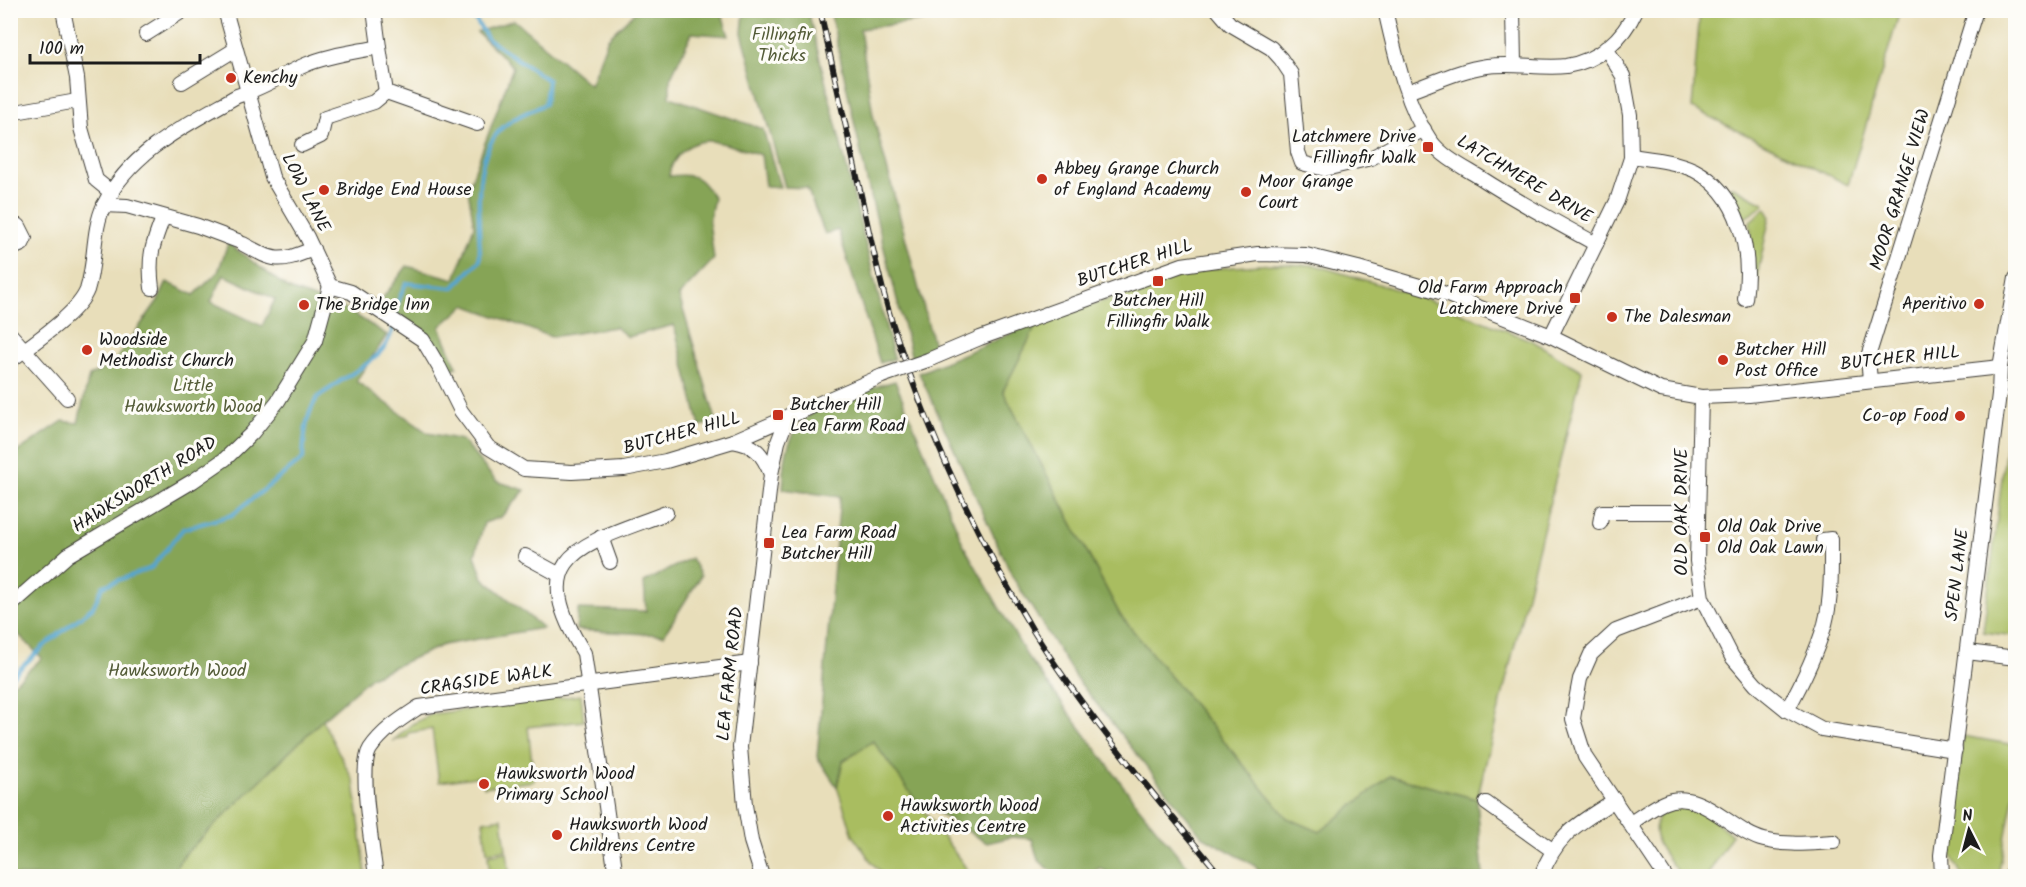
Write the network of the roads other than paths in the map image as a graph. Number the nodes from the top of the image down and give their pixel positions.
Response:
1 (63, 10) edge
2 (184, 10) edge
3 (225, 10) edge
4 (374, 10) edge
5 (1218, 10) edge
6 (1385, 10) edge
7 (1513, 10) edge
8 (1636, 10) edge
9 (1976, 10) edge
10 (146, 34) dead end
11 (379, 47) junction
12 (1606, 48) junction
13 (236, 49) junction
14 (1514, 64) junction
15 (182, 82) dead end
16 (386, 92) junction
17 (1407, 92) junction
18 (249, 93) junction
19 (77, 100) junction
20 (10, 113) edge
21 (477, 124) dead end
22 (1424, 129) junction
23 (302, 145) dead end
24 (1631, 156) junction
25 (112, 193) junction
26 (104, 205) junction
27 (163, 218) junction
28 (10, 224) edge
29 (1596, 244) junction
30 (10, 249) edge
31 (313, 249) junction
32 (2016, 278) edge
33 (330, 286) junction
34 (152, 288) dead end
35 (1745, 299) dead end
36 (10, 334) edge
37 (1551, 336) junction
38 (24, 350) junction
39 (10, 361) edge
40 (2000, 367) junction
41 (1870, 381) junction
42 (1701, 397) junction
43 (67, 398) dead end
44 (788, 416) junction
45 (733, 441) junction
46 (771, 474) junction
47 (1602, 512) dead end
48 (1698, 512) junction
49 (666, 513) dead end
50 (602, 537) junction
51 (1823, 540) dead end
52 (525, 556) dead end
53 (610, 562) dead end
54 (560, 575) junction
55 (1702, 598) junction
56 (10, 606) edge
57 (1967, 652) junction
58 (2016, 658) edge
59 (750, 663) junction
60 (590, 685) junction
61 (1787, 710) junction
62 (1954, 750) junction
63 (1615, 800) junction
64 (1486, 803) dead end
65 (1631, 823) junction
66 (1834, 842) dead end
67 (1552, 850) junction
68 (2016, 866) edge
69 (376, 876) edge
70 (616, 876) edge
71 (762, 876) edge
72 (1540, 876) edge
73 (1665, 876) edge
74 (1942, 876) edge
75 (2011, 876) edge

1 - 19 street
2 - 10 street
3 - 13 street, LOW LANE
4 - 11 street
5 - 22 street
6 - 17 street, LATCHMERE DRIVE
7 - 14 street
8 - 12 street
9 - 41 street, MOOR GRANGE VIEW
11 - 16 street
11 - 18 street
12 - 14 street
12 - 24 street
13 - 15 street
13 - 18 street, LOW LANE
14 - 17 street
16 - 21 street
16 - 23 street
17 - 22 street, LATCHMERE DRIVE
18 - 25 street
18 - 31 street, LOW LANE
19 - 20 street
19 - 25 street
22 - 29 street, LATCHMERE DRIVE
24 - 29 street
24 - 35 street
25 - 26 street
26 - 27 street
26 - 38 street
27 - 31 street
27 - 34 street
28 - 30 street
29 - 37 street
31 - 33 street, LOW LANE
32 - 40 street, SPEN LANE
33 - 45 street, BUTCHER HILL
33 - 56 street, HAWKSWORTH ROAD
36 - 38 street
37 - 42 street, BUTCHER HILL
37 - 44 street, BUTCHER HILL, bridge
38 - 39 street
38 - 43 street
40 - 41 street, BUTCHER HILL
40 - 57 street, SPEN LANE
41 - 42 street, BUTCHER HILL
42 - 48 street, OLD OAK DRIVE
44 - 45 street, BUTCHER HILL
44 - 46 street, LEA FARM ROAD
45 - 46 street
46 - 59 street, LEA FARM ROAD
47 - 48 street
48 - 55 street, OLD OAK DRIVE
49 - 50 street
50 - 53 street
50 - 54 street
51 - 61 street
52 - 54 street
54 - 60 street
55 - 61 street, OLD OAK DRIVE
55 - 63 street
57 - 58 street
57 - 62 street, SPEN LANE
59 - 60 street, CRAGSIDE WALK
59 - 71 street, LEA FARM ROAD
60 - 69 street, CRAGSIDE WALK
60 - 70 street
61 - 62 street, OLD OAK DRIVE
62 - 74 street, SPEN LANE
63 - 65 street
63 - 67 street
64 - 67 street
65 - 66 street
65 - 73 street
67 - 72 street
68 - 75 street

